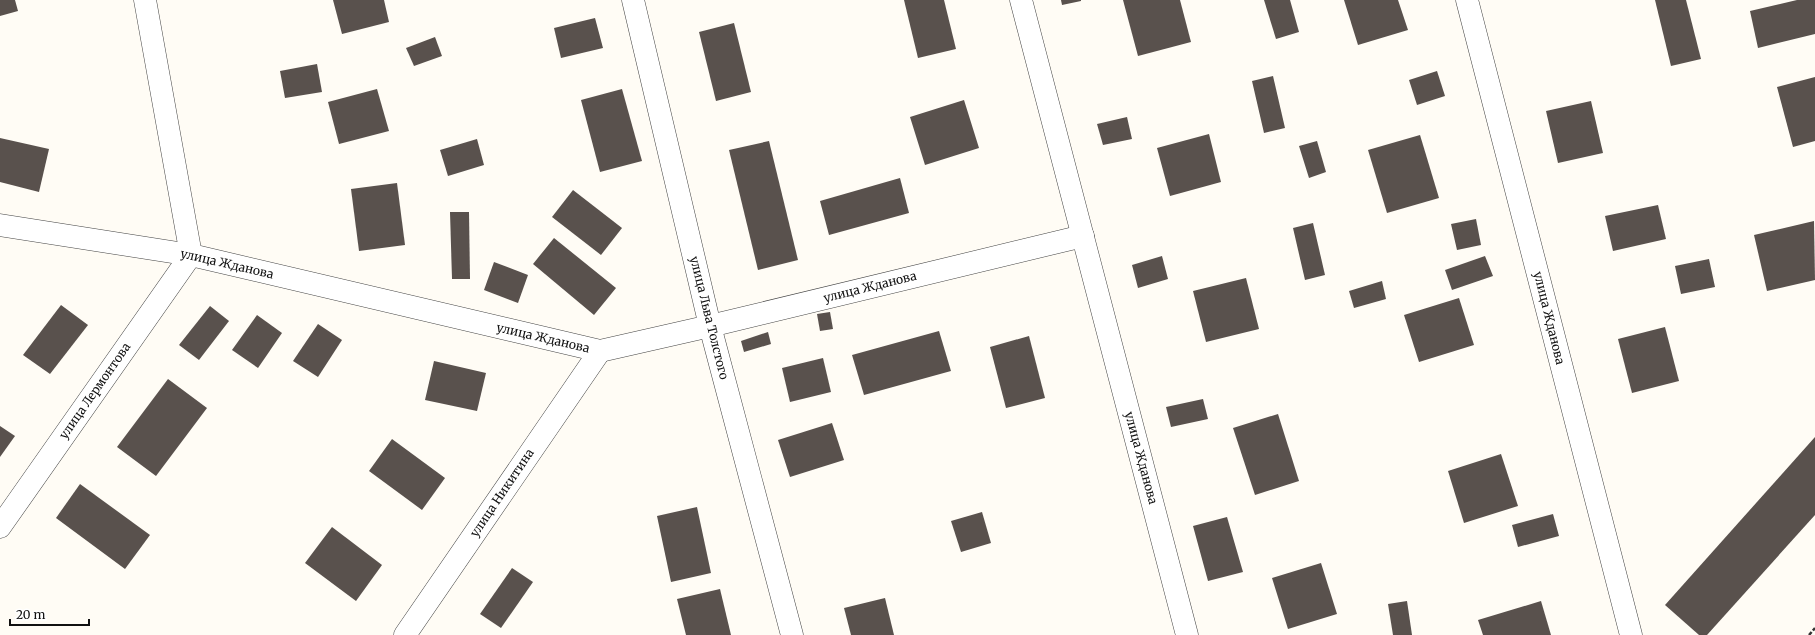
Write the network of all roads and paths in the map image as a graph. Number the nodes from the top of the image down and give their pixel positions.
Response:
1 (145, 0) edge
2 (633, 0) edge
3 (1021, 0) edge
4 (1467, 0) edge
5 (0, 225) edge
6 (1083, 236) junction
7 (191, 255) junction
8 (710, 326) junction
9 (600, 351) junction
10 (0, 527) edge
11 (1815, 628) edge
12 (405, 635) edge
13 (792, 635) edge
14 (1187, 635) edge
15 (1631, 635) edge
16 (1809, 635) edge

1 - 7 street
2 - 8 street, улица Льва Толстого
3 - 6 street, улица Жданова
4 - 15 street, улица Жданова
5 - 7 street, улица Жданова
6 - 8 street, улица Жданова
6 - 14 street, улица Жданова
7 - 9 street, улица Жданова
7 - 10 street, улица Лермонтова
8 - 9 street, улица Жданова
8 - 13 street, улица Льва Толстого
9 - 12 street, улица Никитина
11 - 16 path

